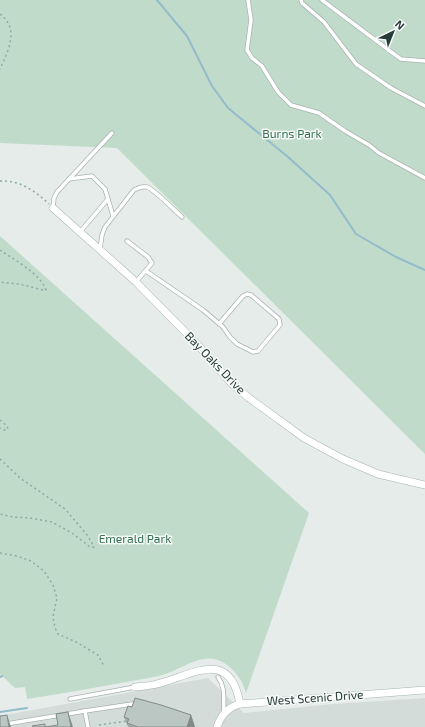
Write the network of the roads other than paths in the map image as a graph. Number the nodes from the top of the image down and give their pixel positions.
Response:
1 (248, 0) edge
2 (301, 0) edge
3 (322, 0) edge
4 (425, 61) edge
5 (425, 106) edge
6 (112, 132) dead end
7 (425, 178) edge
8 (69, 179) junction
9 (108, 199) junction
10 (53, 208) joint
11 (113, 216) junction
12 (182, 218) dead end
13 (80, 232) junction
14 (127, 241) dead end
15 (100, 250) junction
16 (146, 271) junction
17 (136, 282) junction
18 (219, 324) junction
19 (425, 485) edge
20 (218, 677) dead end
21 (136, 687) joint
22 (425, 690) edge
23 (70, 699) dead end
24 (240, 704) junction
25 (142, 706) edge
26 (85, 711) junction
27 (225, 713) junction
28 (0, 725) edge
29 (88, 727) edge
30 (217, 727) edge

1 - 7 lane
2 - 5 lane
3 - 4 lane
6 - 8 lane
8 - 9 lane
8 - 10 lane
9 - 11 lane
9 - 13 lane
10 - 13 street, Bay Oaks Drive
11 - 12 lane
11 - 15 lane
13 - 15 street, Bay Oaks Drive
14 - 16 lane
15 - 17 street, Bay Oaks Drive
16 - 17 lane
16 - 18 lane
17 - 19 street, Bay Oaks Drive
18 - 18 lane
20 - 27 lane
21 - 23 lane
21 - 24 street
22 - 24 street, West Scenic Drive
24 - 27 street, West Scenic Drive
25 - 26 lane
26 - 28 lane
26 - 29 lane
27 - 30 street, West Scenic Drive

